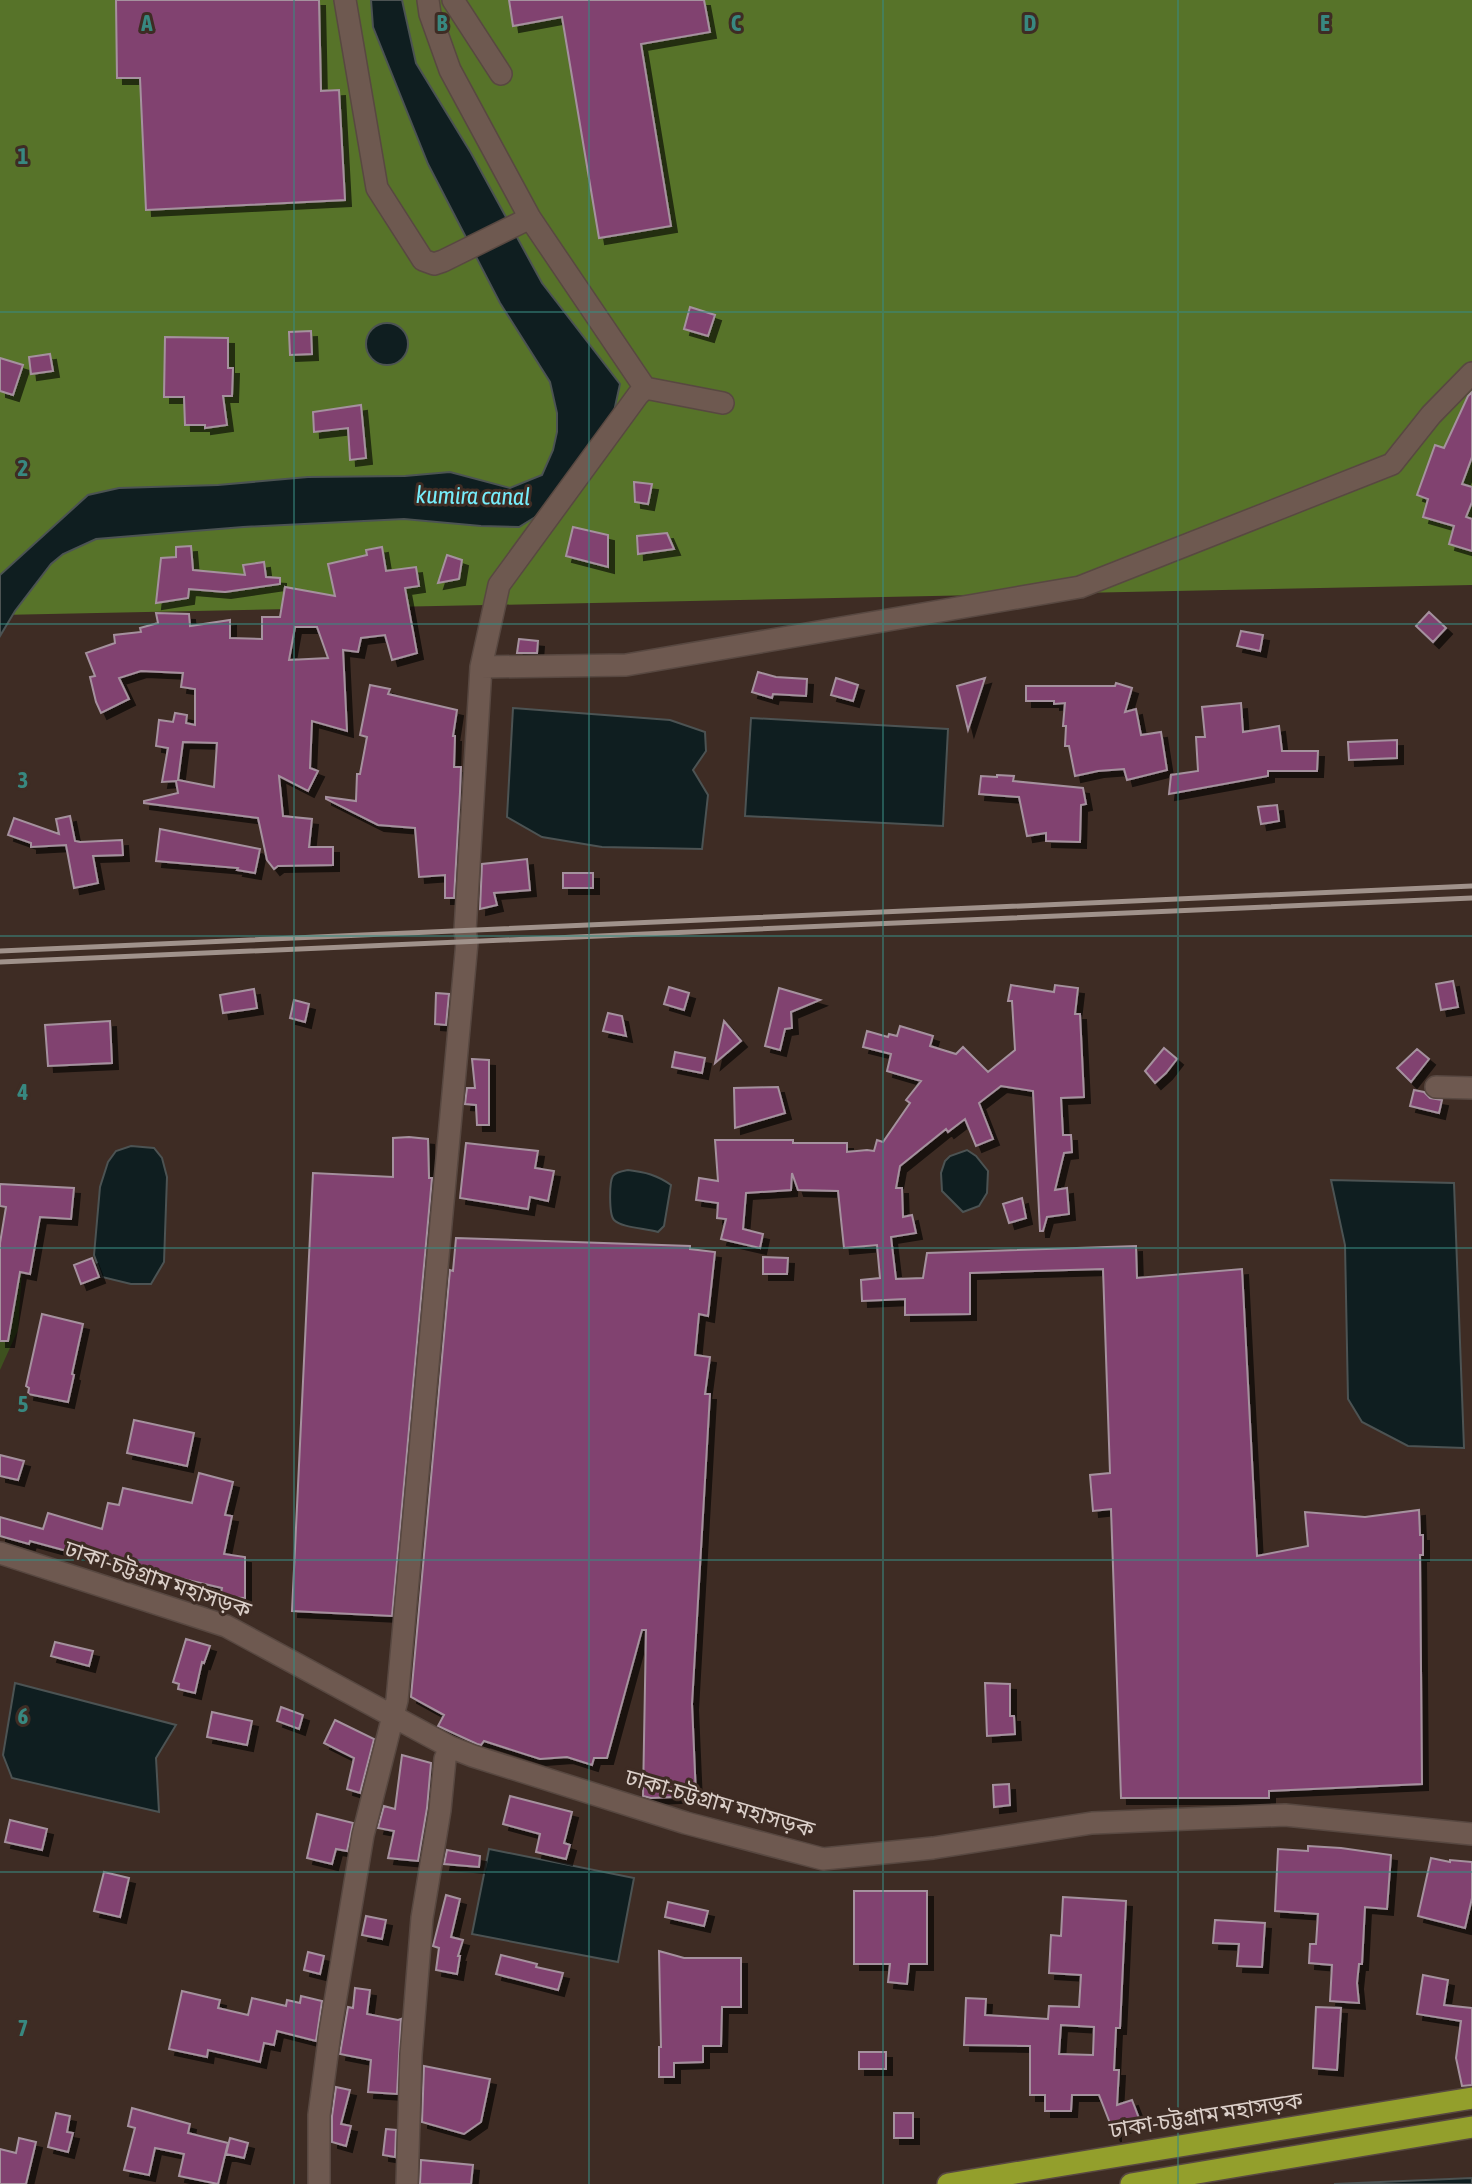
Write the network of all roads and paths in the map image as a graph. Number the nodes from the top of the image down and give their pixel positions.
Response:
1 (345, 0) edge
2 (428, 0) edge
3 (453, 0) edge
4 (501, 74) dead end
5 (523, 221) junction
6 (1472, 373) edge
7 (645, 388) junction
8 (723, 403) dead end
9 (481, 667) junction
10 (1436, 1087) dead end
11 (1472, 1088) edge
12 (0, 1553) edge
13 (394, 1716) junction
14 (450, 1747) junction
15 (1472, 1834) edge
16 (1472, 2098) edge
17 (1472, 2127) edge
18 (319, 2184) edge
19 (407, 2184) edge
20 (948, 2184) edge
21 (1131, 2184) edge

1 - 5 street
2 - 5 street
3 - 4 street
5 - 7 street
6 - 9 street
7 - 8 street
7 - 9 street
9 - 13 street
10 - 11 street
12 - 13 street, ঢাকা-চট্টগ্রাম মহাসড়ক
13 - 14 street, ঢাকা-চট্টগ্রাম মহাসড়ক
13 - 18 street
14 - 15 street, ঢাকা-চট্টগ্রাম মহাসড়ক
14 - 19 street
16 - 20 highway, ঢাকা-চট্টগ্রাম মহাসড়ক
17 - 21 highway

